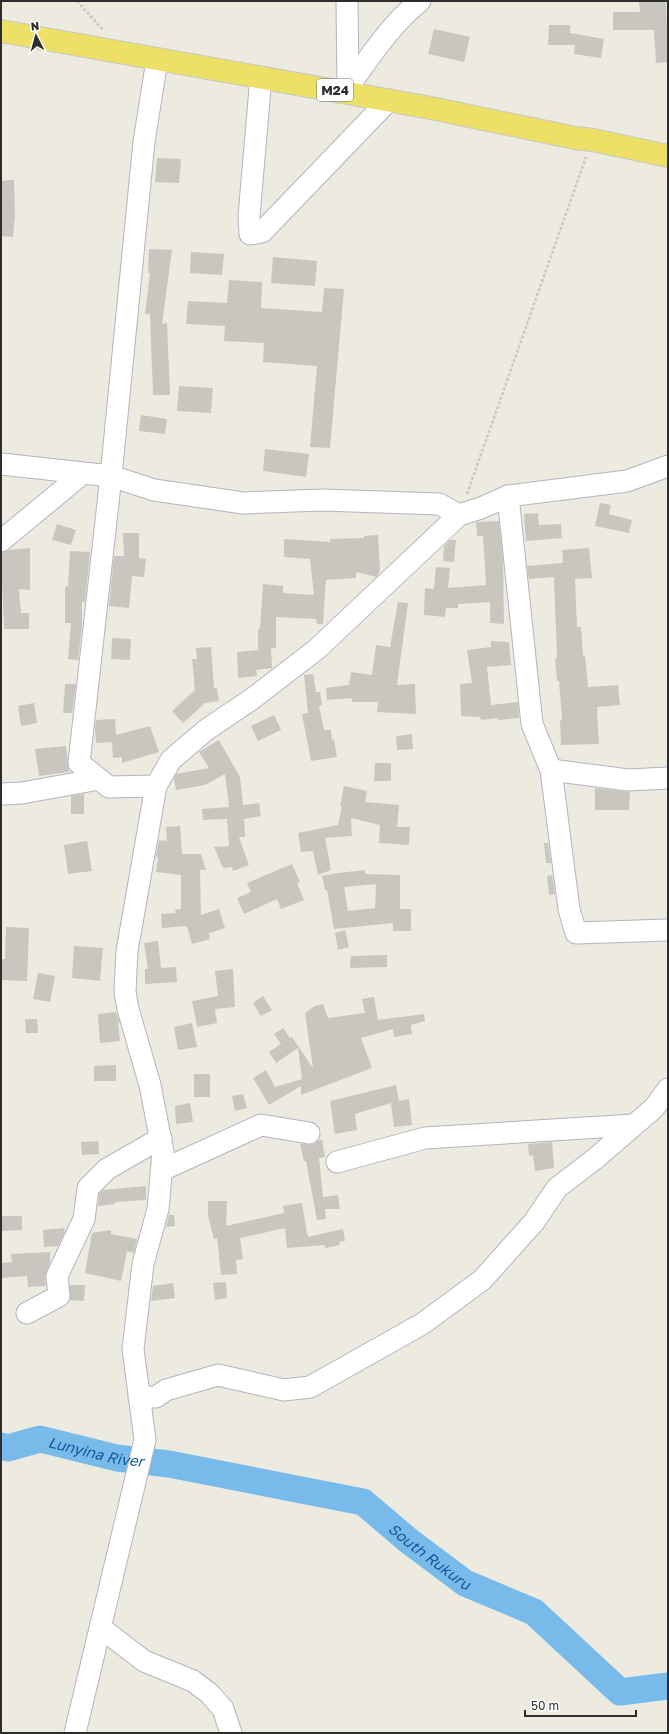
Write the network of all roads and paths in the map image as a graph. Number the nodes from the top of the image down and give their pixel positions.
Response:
1 (77, 1) edge
2 (348, 1) edge
3 (420, 1) edge
4 (1, 31) edge
5 (121, 52) junction
6 (157, 60) junction
7 (261, 78) junction
8 (347, 89) junction
9 (389, 100) junction
10 (593, 140) junction
11 (668, 156) edge
12 (1, 464) edge
13 (668, 466) edge
14 (82, 474) junction
15 (111, 476) junction
16 (508, 496) junction
17 (459, 515) junction
18 (1, 541) edge
19 (551, 770) junction
20 (668, 778) edge
21 (99, 779) junction
22 (156, 786) junction
23 (1, 794) edge
24 (668, 930) edge
25 (668, 1089) edge
26 (633, 1125) junction
27 (309, 1133) dead end
28 (161, 1138) junction
29 (337, 1162) dead end
30 (162, 1170) junction
31 (27, 1313) dead end
32 (139, 1397) junction
33 (101, 1628) junction
34 (75, 1733) edge
35 (231, 1733) edge

1 - 5 path
2 - 8 street
3 - 8 street
4 - 5 main road, M24
5 - 6 main road, M24
6 - 7 main road, M24
6 - 15 street
7 - 8 main road, M24
7 - 9 street
8 - 9 main road, M24
9 - 10 main road, M24
10 - 11 main road, M24
10 - 17 path
12 - 14 street
13 - 16 street
14 - 15 street
14 - 18 street
15 - 17 street
15 - 21 street
16 - 17 street
16 - 19 street
17 - 22 street
19 - 20 street
19 - 24 street
21 - 22 street
21 - 23 street
22 - 28 street
25 - 26 street
26 - 29 street
26 - 32 street
27 - 30 street
28 - 30 street
28 - 31 street
30 - 32 street
32 - 33 street
33 - 34 street
33 - 35 street

